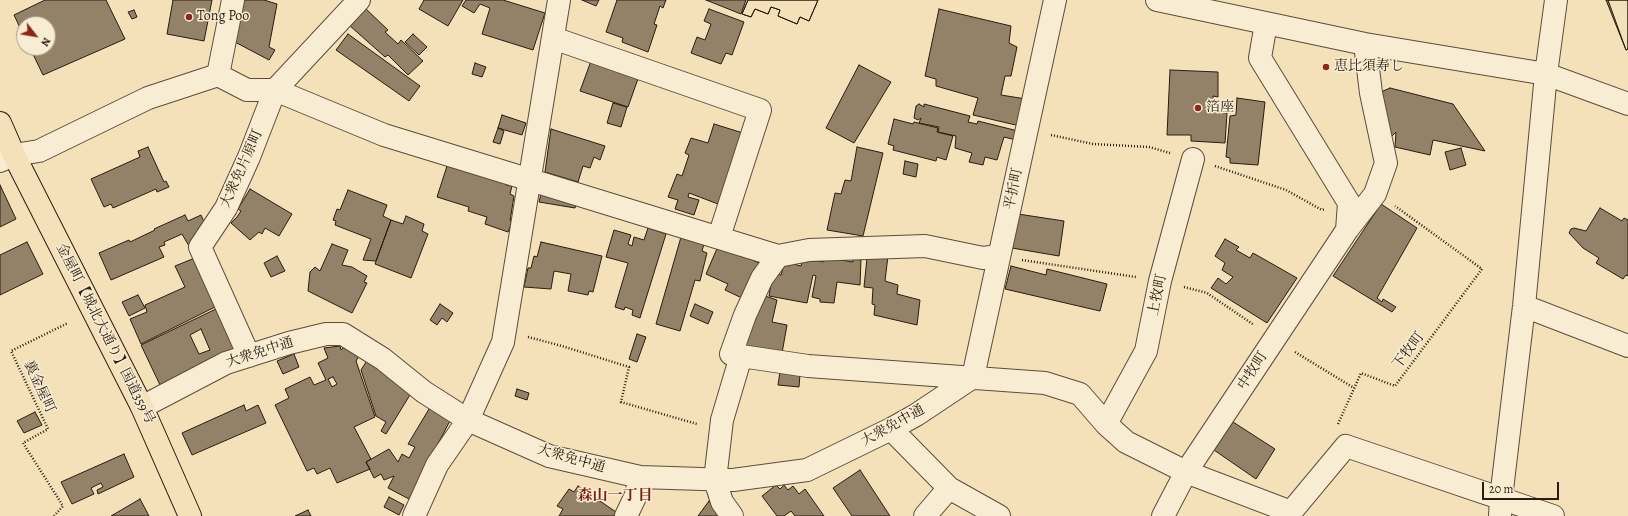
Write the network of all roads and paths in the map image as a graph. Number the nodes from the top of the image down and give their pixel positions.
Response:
1 (233, 0) edge
2 (359, 0) edge
3 (559, 0) edge
4 (1055, 0) edge
5 (1157, 0) edge
6 (1556, 0) edge
7 (1189, 3) edge
8 (1266, 22) junction
9 (553, 38) junction
10 (1365, 44) junction
11 (1546, 74) junction
12 (218, 75) junction
13 (275, 90) junction
14 (1628, 104) edge
15 (0, 123) edge
16 (7, 158) edge
17 (1193, 159) dead end
18 (530, 179) junction
19 (1374, 194) junction
20 (1347, 230) junction
21 (719, 237) junction
22 (778, 256) junction
23 (999, 256) junction
24 (1160, 281) junction
25 (1524, 306) junction
26 (68, 323) dead end
27 (505, 330) junction
28 (1274, 339) junction
29 (1628, 346) edge
30 (249, 356) junction
31 (741, 356) junction
32 (973, 377) junction
33 (1354, 388) junction
34 (142, 407) junction
35 (468, 420) junction
36 (1106, 424) junction
37 (891, 428) junction
38 (720, 431) junction
39 (1346, 446) junction
40 (1186, 472) junction
41 (640, 477) junction
42 (715, 480) junction
43 (948, 488) junction
44 (1501, 507) edge
45 (54, 516) edge
46 (190, 516) edge
47 (414, 516) edge
48 (626, 516) edge
49 (732, 516) edge
50 (925, 516) edge
51 (998, 516) edge
52 (1163, 516) edge
53 (1553, 516) edge

1 - 12 street
2 - 13 street, 大衆免片原町
3 - 9 street
4 - 23 street, 平折町
5 - 7 street
6 - 11 street
7 - 8 street
8 - 10 street
8 - 20 street
9 - 18 street
9 - 21 street
10 - 11 street
10 - 19 street, 中牧町
11 - 14 street
11 - 25 street
12 - 13 street
12 - 16 street
13 - 18 street
13 - 30 street, 大衆免片原町
15 - 16 highway, 金屋町【城北大通り】国道359号
16 - 34 highway, 金屋町【城北大通り】国道359号
17 - 24 street, 上牧町
18 - 21 street
18 - 27 street
19 - 20 street, 中牧町
19 - 33 path, 下牧町
20 - 28 street, 中牧町
21 - 22 street
22 - 23 street
22 - 31 street
23 - 24 path
23 - 32 street, 平折町
24 - 28 path
24 - 36 street, 上牧町
25 - 29 street
25 - 44 street
26 - 45 path, 裏金屋町
27 - 35 street
27 - 38 path
28 - 33 path
28 - 40 street, 中牧町
30 - 34 street, 大衆免中通
30 - 35 street, 大衆免中通
31 - 32 street
31 - 38 street
32 - 36 street
32 - 37 street, 大衆免中通
33 - 39 path, 下牧町
34 - 46 highway, 金屋町【城北大通り】国道359号
35 - 41 street, 大衆免中通
35 - 47 street
36 - 40 street
37 - 42 street, 大衆免中通
37 - 43 street
38 - 42 street
39 - 40 street
39 - 44 street
40 - 52 street, 中牧町
41 - 42 street, 大衆免中通
41 - 48 street
42 - 49 street
43 - 50 street
43 - 51 street
44 - 53 street

